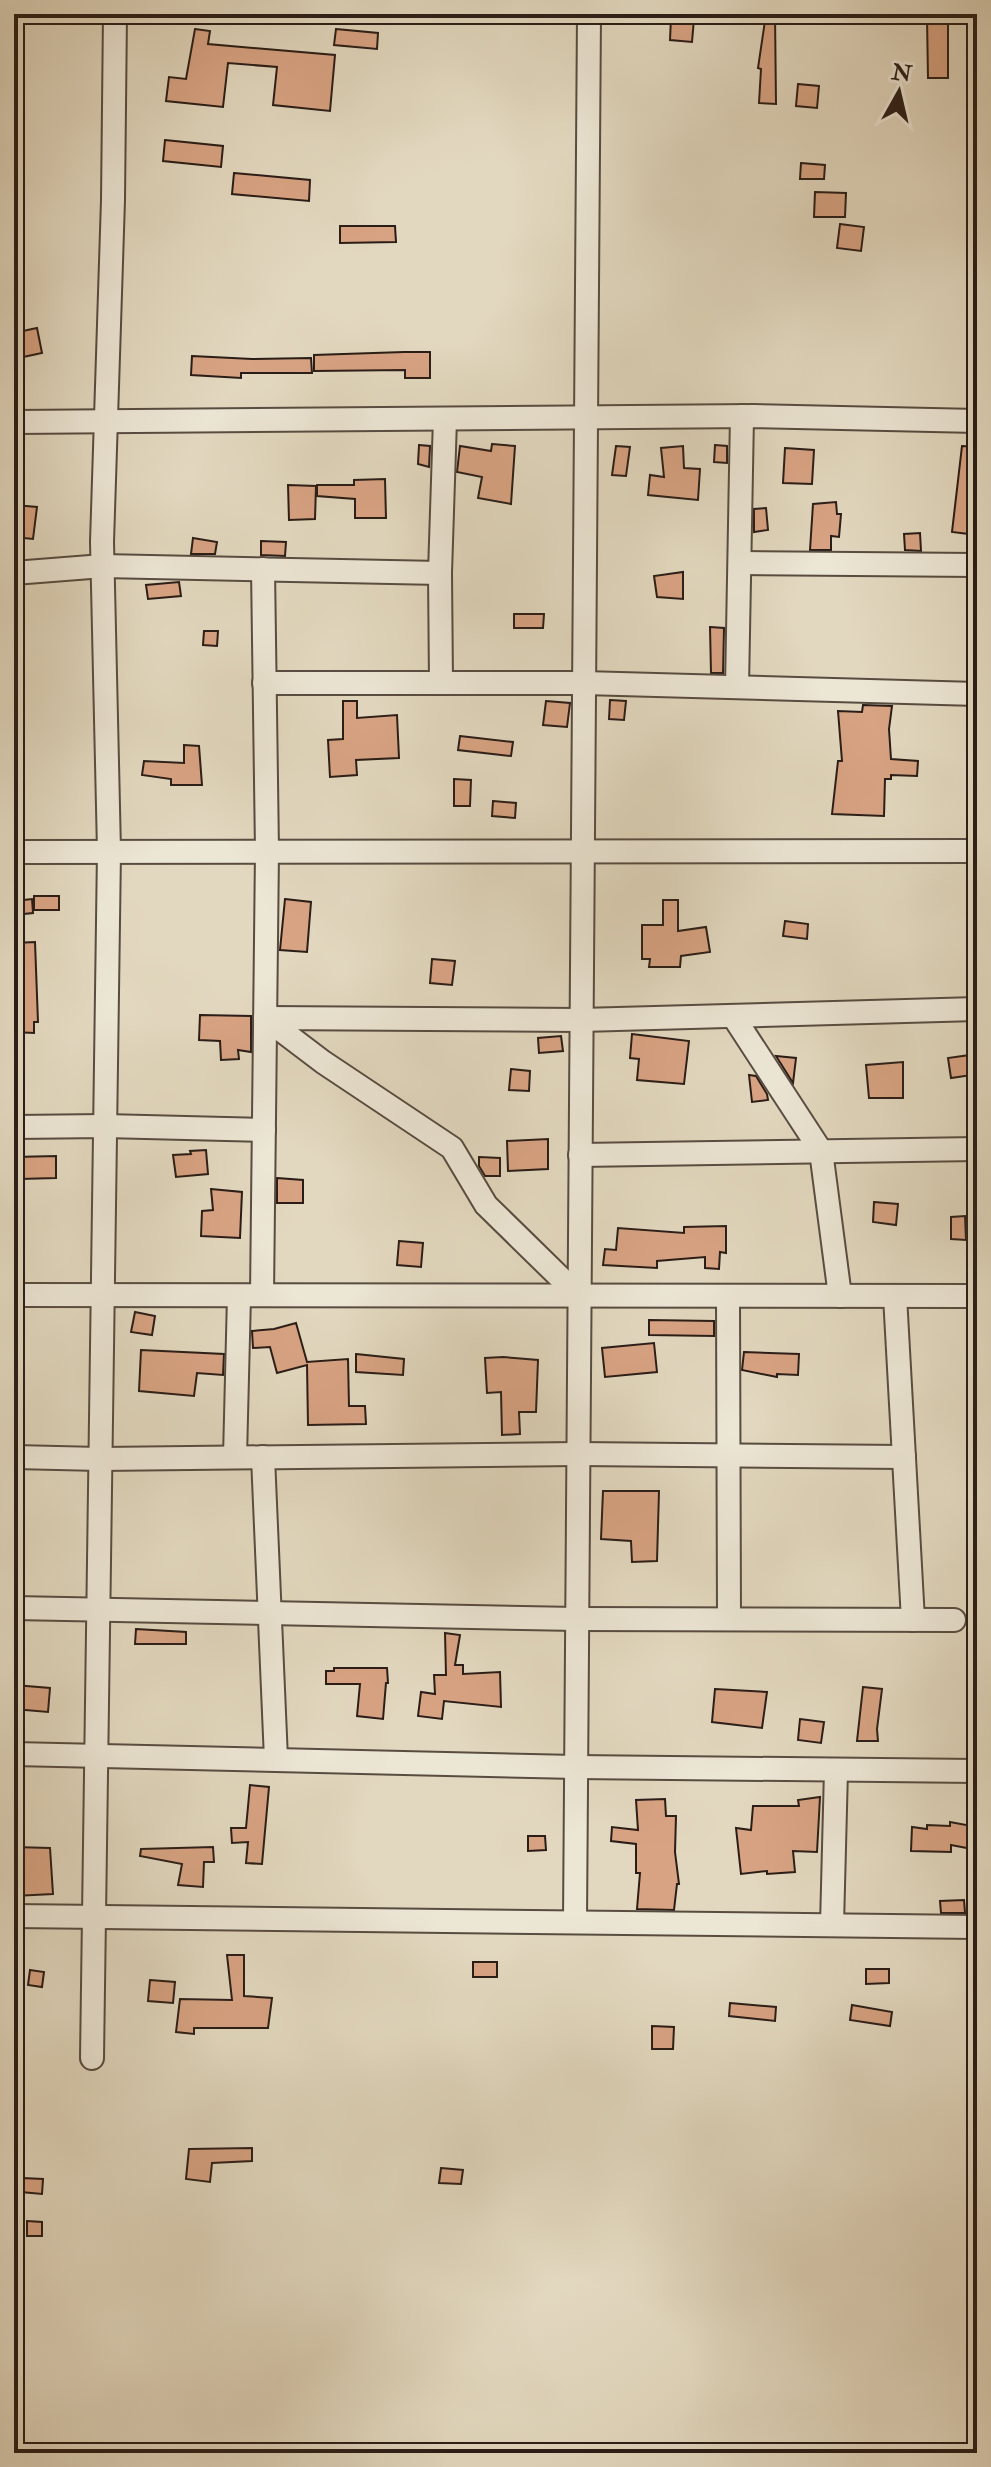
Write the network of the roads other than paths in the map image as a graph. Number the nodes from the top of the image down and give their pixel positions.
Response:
1 (115, 14) edge
2 (589, 14) edge
3 (742, 416) junction
4 (586, 418) junction
5 (445, 419) junction
6 (977, 421) edge
7 (14, 422) edge
8 (106, 422) junction
9 (740, 563) junction
10 (977, 565) edge
11 (103, 566) junction
12 (263, 569) junction
13 (14, 573) edge
14 (440, 573) junction
15 (264, 683) junction
16 (441, 683) junction
17 (584, 683) junction
18 (737, 687) junction
19 (977, 694) edge
20 (109, 851) junction
21 (267, 851) junction
22 (582, 851) junction
23 (977, 851) edge
24 (14, 852) edge
25 (977, 1009) edge
26 (733, 1016) junction
27 (265, 1018) junction
28 (581, 1020) junction
29 (105, 1126) junction
30 (14, 1127) edge
31 (264, 1130) junction
32 (977, 1149) edge
33 (821, 1151) junction
34 (580, 1155) junction
35 (14, 1295) edge
36 (262, 1295) junction
37 (103, 1296) junction
38 (239, 1296) junction
39 (579, 1296) junction
40 (728, 1296) junction
41 (840, 1296) junction
42 (895, 1296) junction
43 (977, 1296) edge
44 (578, 1454) junction
45 (729, 1455) junction
46 (14, 1457) edge
47 (235, 1457) junction
48 (263, 1457) junction
49 (904, 1457) junction
50 (100, 1459) junction
51 (14, 1608) edge
52 (99, 1609) junction
53 (270, 1612) junction
54 (577, 1619) junction
55 (729, 1619) junction
56 (913, 1620) junction
57 (954, 1620) dead end
58 (14, 1754) edge
59 (96, 1754) junction
60 (276, 1759) junction
61 (576, 1767) junction
62 (836, 1770) junction
63 (977, 1771) edge
64 (14, 1916) edge
65 (94, 1917) junction
66 (575, 1922) junction
67 (832, 1925) junction
68 (977, 1927) edge
69 (92, 2058) dead end

1 - 8 street
2 - 4 street
3 - 4 street
3 - 6 street
3 - 9 street
4 - 5 street
4 - 17 street
5 - 8 street
5 - 14 street
7 - 8 street
8 - 11 street
9 - 10 street
9 - 18 street
11 - 12 street
11 - 13 street
11 - 20 street
12 - 14 street
12 - 15 street
14 - 16 street
15 - 16 street
15 - 21 street
16 - 17 street
17 - 18 street
17 - 22 street
18 - 19 street
20 - 21 street
20 - 24 street
20 - 29 street
21 - 22 street
21 - 27 street
22 - 23 street
22 - 28 street
25 - 26 street
26 - 28 street
26 - 33 street
27 - 28 street
27 - 31 street
27 - 39 street
28 - 34 street
29 - 30 street
29 - 31 street
29 - 37 street
31 - 36 street
32 - 33 street
33 - 34 street
33 - 41 street
34 - 39 street
35 - 37 street
36 - 38 street
36 - 39 street
37 - 38 street
37 - 50 street
38 - 47 street
39 - 40 street
39 - 44 street
40 - 41 street
40 - 45 street
41 - 42 street
42 - 43 street
42 - 49 street
44 - 45 street
44 - 48 street
44 - 54 street
45 - 49 street
45 - 55 street
46 - 50 street
47 - 48 street
47 - 50 street
48 - 53 street
49 - 56 street
50 - 52 street
51 - 52 street
52 - 53 street
52 - 59 street
53 - 54 street
53 - 60 street
54 - 55 street
54 - 61 street
55 - 56 street
56 - 57 street
58 - 59 street
59 - 60 street
59 - 65 street
60 - 61 street
61 - 62 street
61 - 66 street
62 - 63 street
62 - 67 street
64 - 65 street
65 - 66 street
65 - 69 street
66 - 67 street
67 - 68 street

